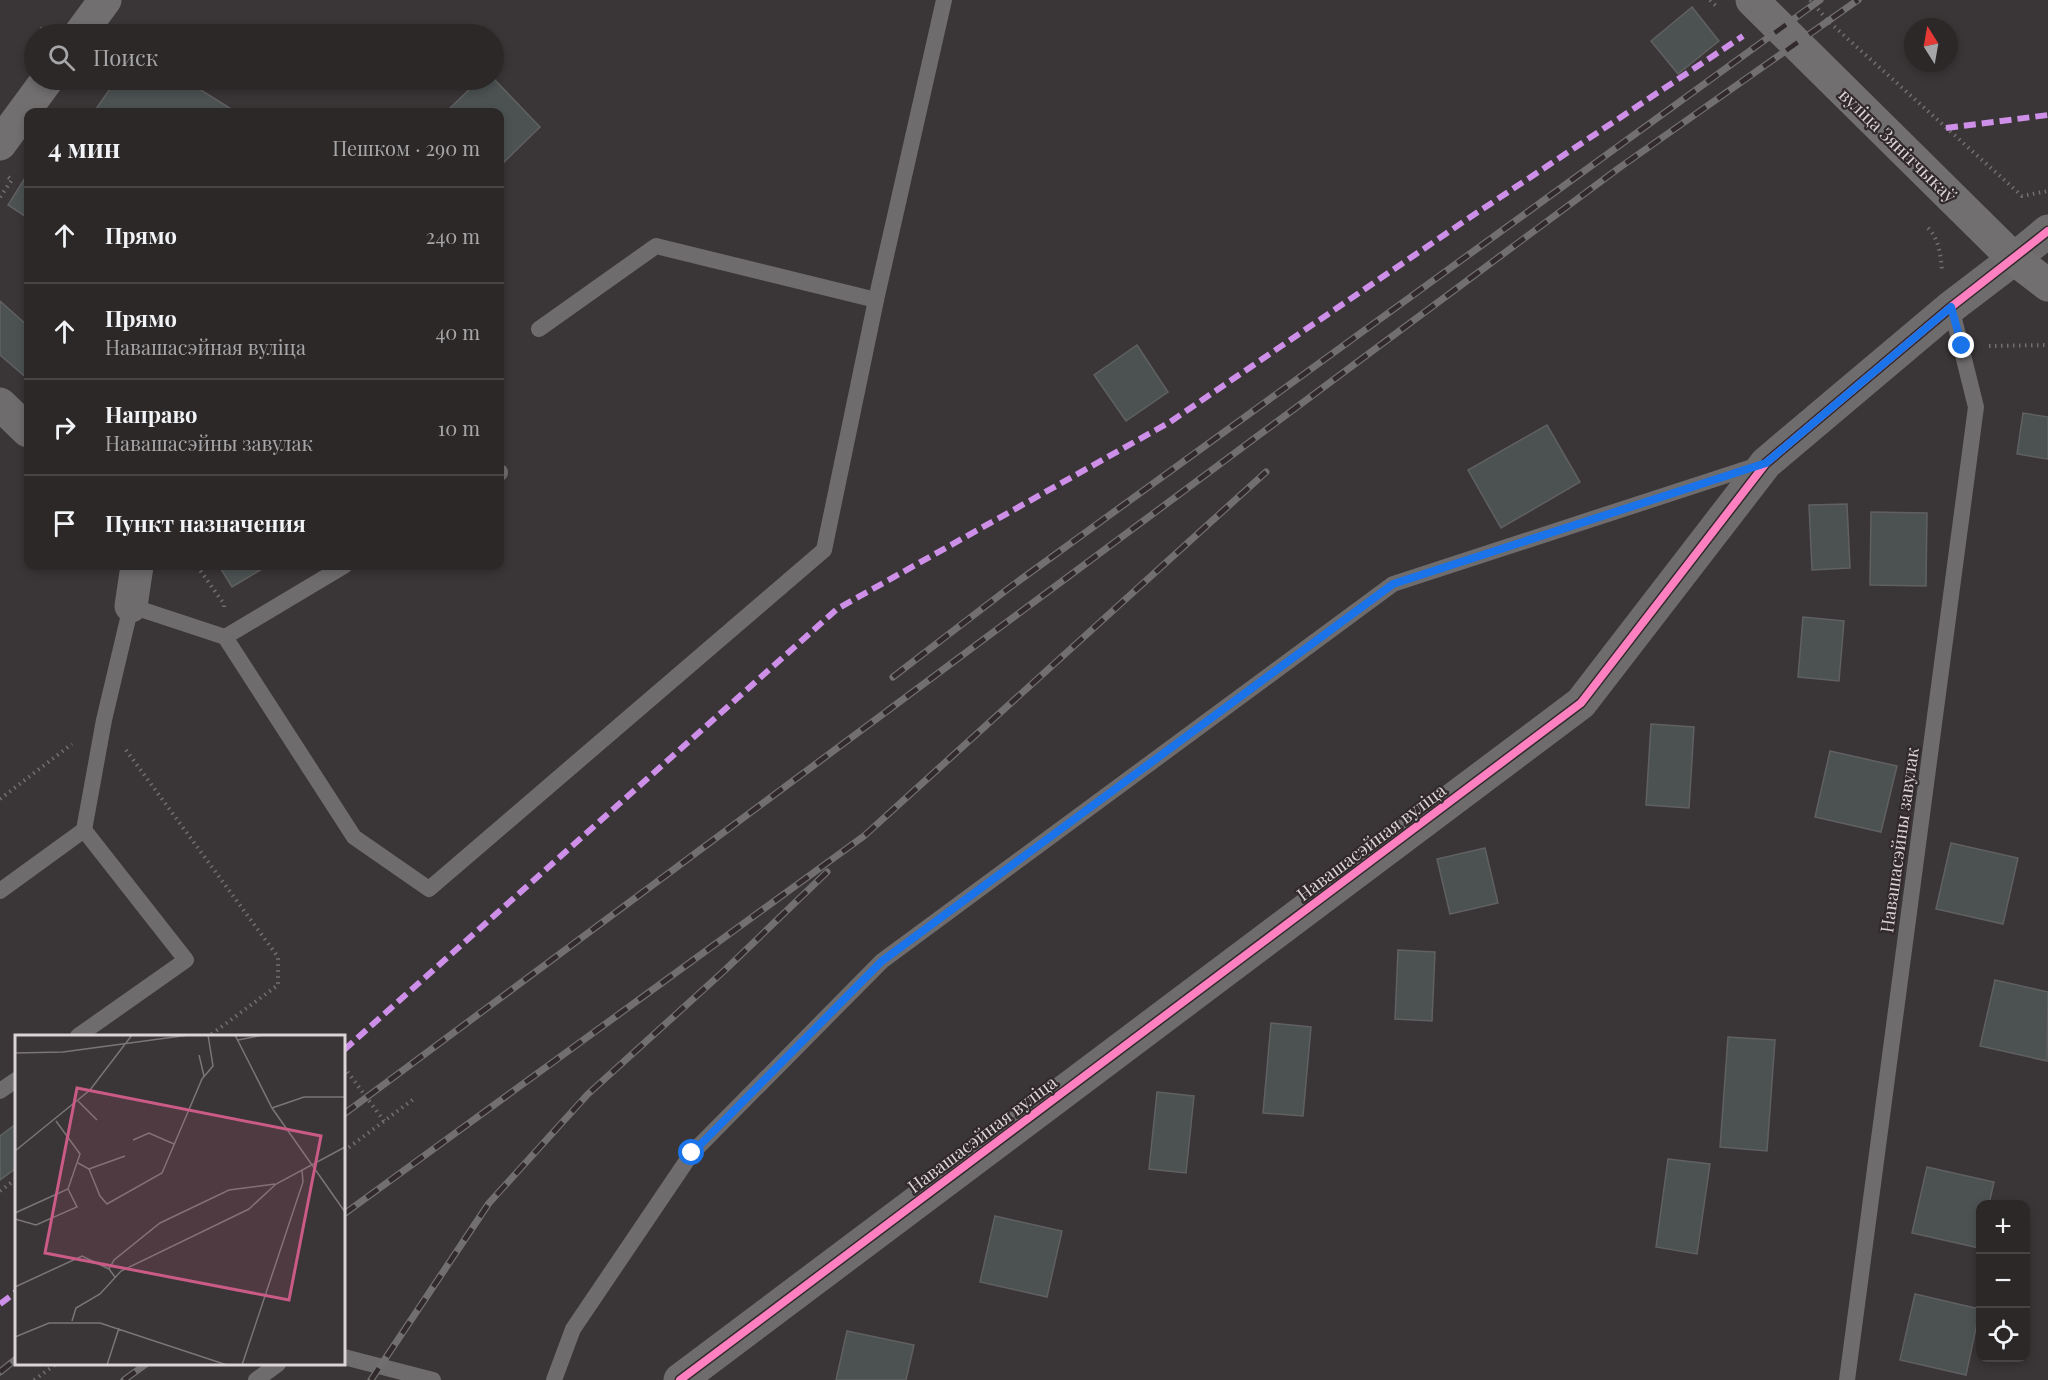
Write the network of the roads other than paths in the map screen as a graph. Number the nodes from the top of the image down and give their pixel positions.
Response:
1 (105, 0) edge
2 (944, 0) edge
3 (1752, 0) edge
4 (87, 24) edge
5 (42, 90) edge
6 (33, 108) edge
7 (24, 119) edge
8 (0, 144) edge
9 (2048, 231) edge
10 (2014, 259) junction
11 (2048, 285) edge
12 (876, 300) junction
13 (1951, 307) junction
14 (539, 329) dead end
15 (0, 404) edge
16 (24, 427) edge
17 (1766, 463) junction
18 (136, 570) edge
19 (337, 570) edge
20 (131, 606) junction
21 (225, 637) junction
22 (84, 830) junction
23 (0, 891) edge
24 (79, 1035) edge
25 (15, 1081) edge
26 (0, 1091) edge
27 (345, 1357) edge
28 (277, 1365) edge
29 (256, 1380) edge
30 (433, 1380) edge
31 (554, 1380) edge
32 (680, 1380) edge
33 (1847, 1380) edge

1 - 4 main road
2 - 12 lane
3 - 10 main road, вуліца Зянітчыкаў
5 - 6 main road
7 - 8 main road
9 - 10 street, Навашасэйная вуліца
10 - 11 main road, вуліца Зянітчыкаў
10 - 13 street, Навашасэйная вуліца
12 - 14 lane
12 - 21 lane
13 - 17 street, Навашасэйная вуліца
13 - 33 lane, Навашасэйны завулак
15 - 16 street
17 - 31 lane
17 - 32 street, Навашасэйная вуліца
18 - 20 street
19 - 21 lane
20 - 21 lane
20 - 22 lane
22 - 23 lane
22 - 24 lane
25 - 26 lane
27 - 30 lane
28 - 29 lane

